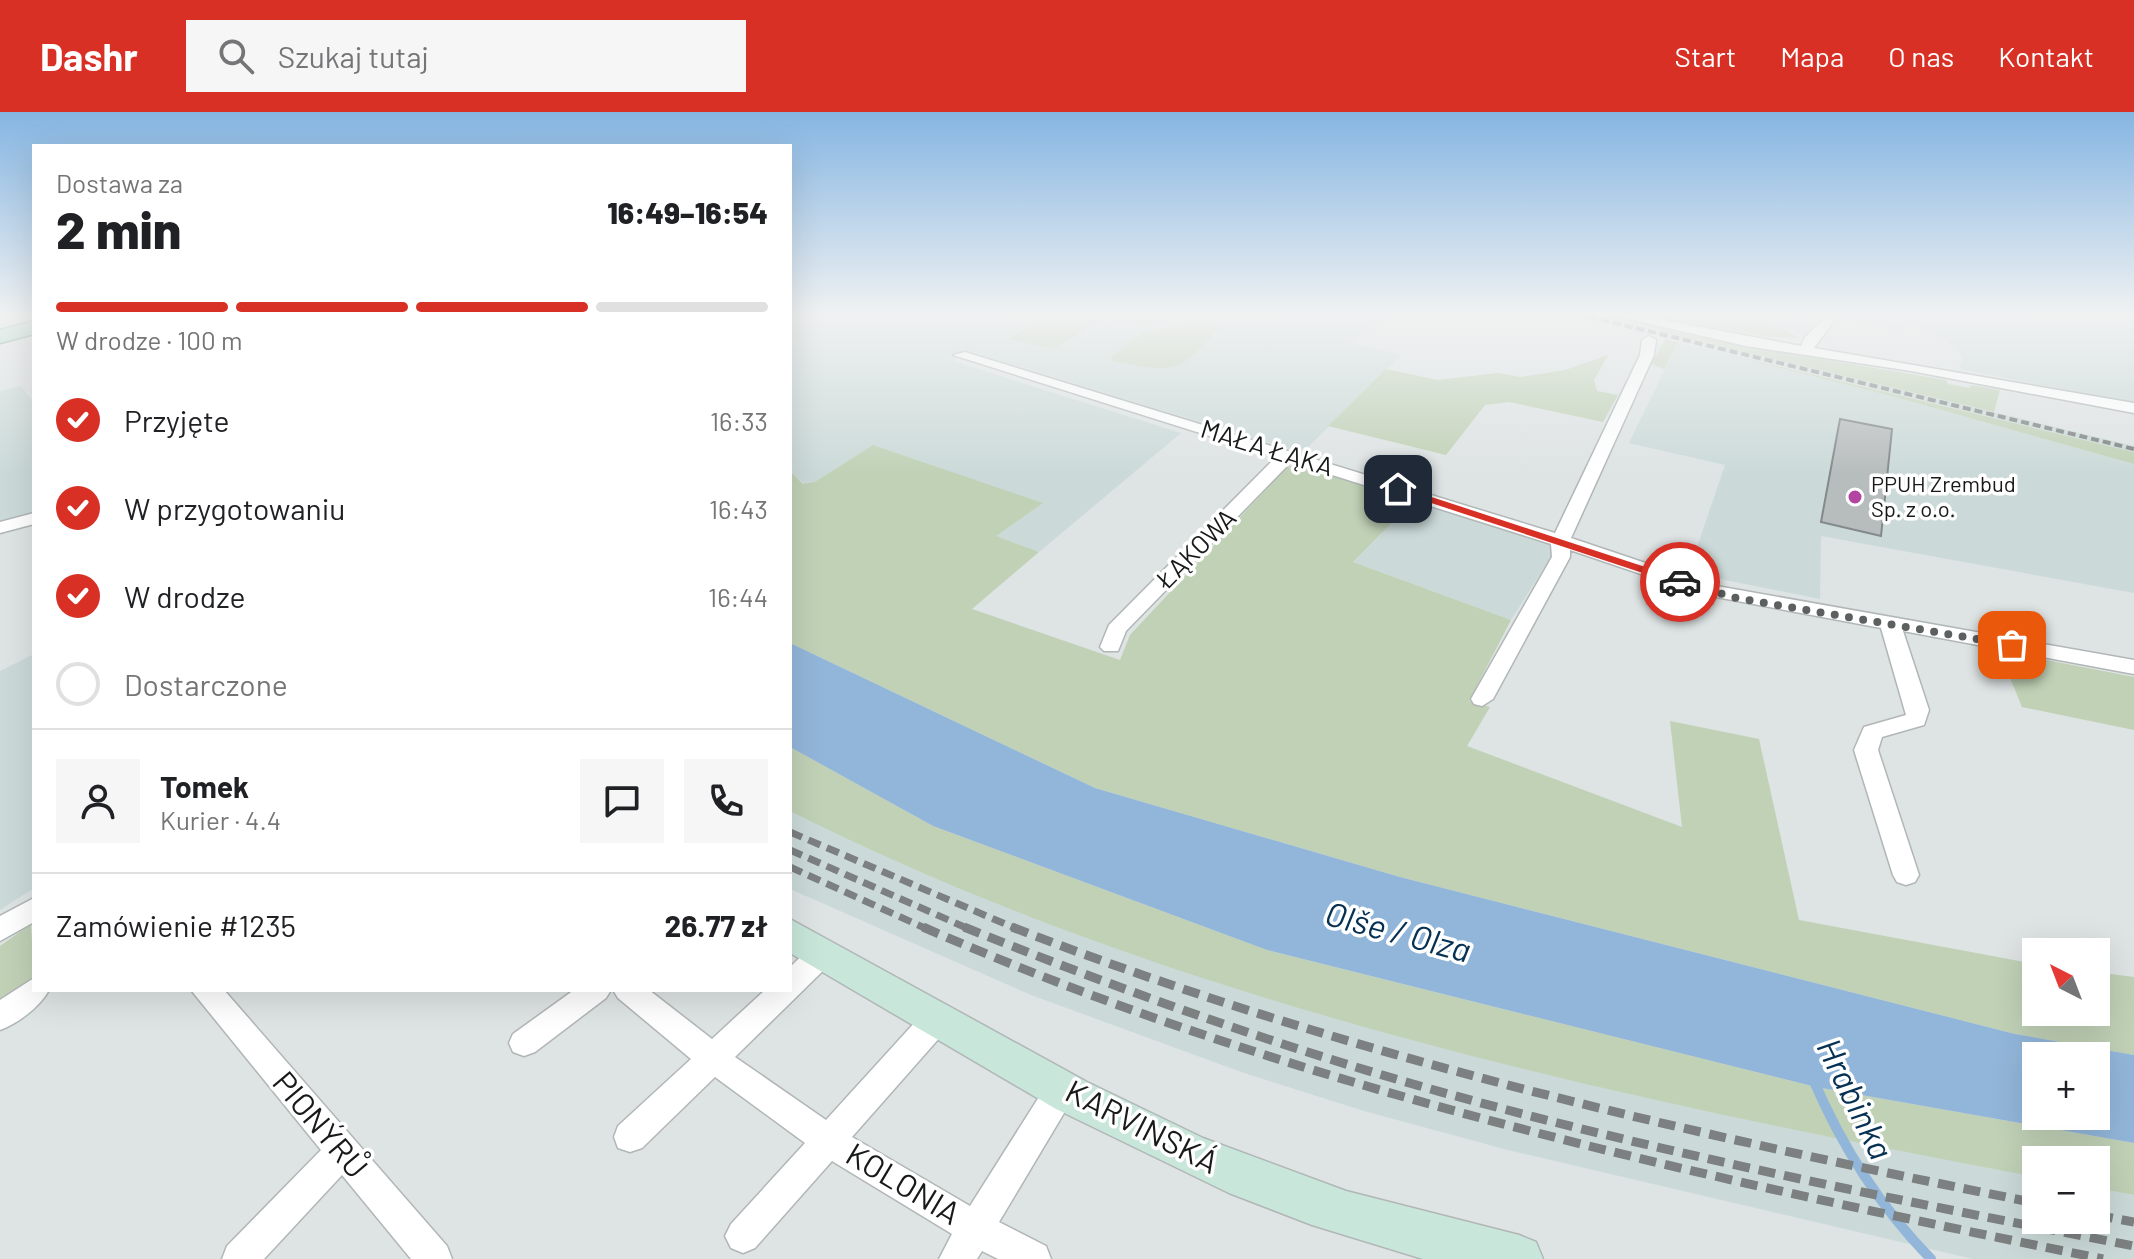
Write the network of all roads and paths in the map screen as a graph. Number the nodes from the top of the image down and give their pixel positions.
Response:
1 (1001, 368) edge
2 (1641, 368) edge
3 (1891, 368) edge
4 (2133, 412) edge
5 (1288, 455) junction
6 (32, 519) edge
7 (0, 528) edge
8 (1560, 541) junction
9 (1890, 624) junction
10 (1111, 647) dead end
11 (2134, 667) edge
12 (1482, 699) dead end
13 (1906, 875) dead end
14 (32, 909) edge
15 (0, 930) edge
16 (806, 944) edge
17 (792, 980) edge
18 (32, 992) edge
19 (208, 992) edge
20 (593, 992) edge
21 (630, 992) edge
22 (783, 992) edge
23 (0, 1017) edge
24 (938, 1018) junction
25 (524, 1043) dead end
26 (713, 1060) junction
27 (1062, 1088) junction
28 (630, 1137) dead end
29 (829, 1139) junction
30 (342, 1151) junction
31 (976, 1228) junction
32 (743, 1236) dead end
33 (240, 1259) edge
34 (434, 1259) edge
35 (957, 1259) edge
36 (1033, 1259) edge
37 (1519, 1259) edge

1 - 5 street, MAŁA ŁĄKA
2 - 8 street
3 - 4 street
5 - 8 street, MAŁA ŁĄKA
5 - 10 street, ŁĄKOWA
6 - 7 street
8 - 9 street, MAŁA ŁĄKA
8 - 12 street
9 - 11 street, MAŁA ŁĄKA
9 - 13 street
14 - 15 street
16 - 17 street
16 - 24 main road, KARVINSKÁ
18 - 23 street
19 - 30 street, PIONÝRŮ
20 - 25 street
21 - 26 street, KOLONIA
22 - 26 street
24 - 27 main road, KARVINSKÁ
24 - 29 street, KOLONIA
26 - 28 street
26 - 29 street, KOLONIA
27 - 31 street, KOLONIA
27 - 37 main road, KARVINSKÁ
29 - 31 street, KOLONIA
29 - 32 street, KOLONIA
30 - 33 street
30 - 34 street, PIONÝRŮ
31 - 35 street, KOLONIA
31 - 36 street, KOLONIA

